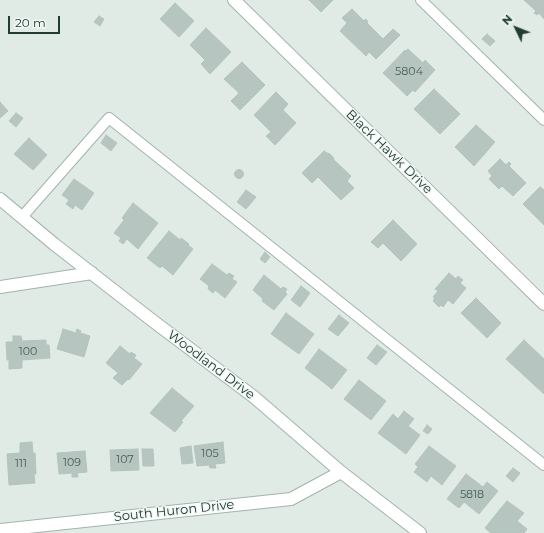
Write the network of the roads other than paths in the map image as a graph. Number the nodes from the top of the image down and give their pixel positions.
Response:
1 (234, 0) edge
2 (421, 0) edge
3 (544, 120) edge
4 (0, 199) edge
5 (22, 217) junction
6 (92, 273) junction
7 (0, 287) edge
8 (544, 304) edge
9 (544, 465) edge
10 (341, 472) junction
11 (0, 530) edge
12 (420, 533) edge

1 - 8 street, Black Hawk Drive
2 - 3 lane
4 - 5 street, Woodland Drive
5 - 6 street, Woodland Drive
5 - 9 lane
6 - 7 street
6 - 10 street, Woodland Drive
10 - 11 street, South Huron Drive
10 - 12 street, Woodland Drive

